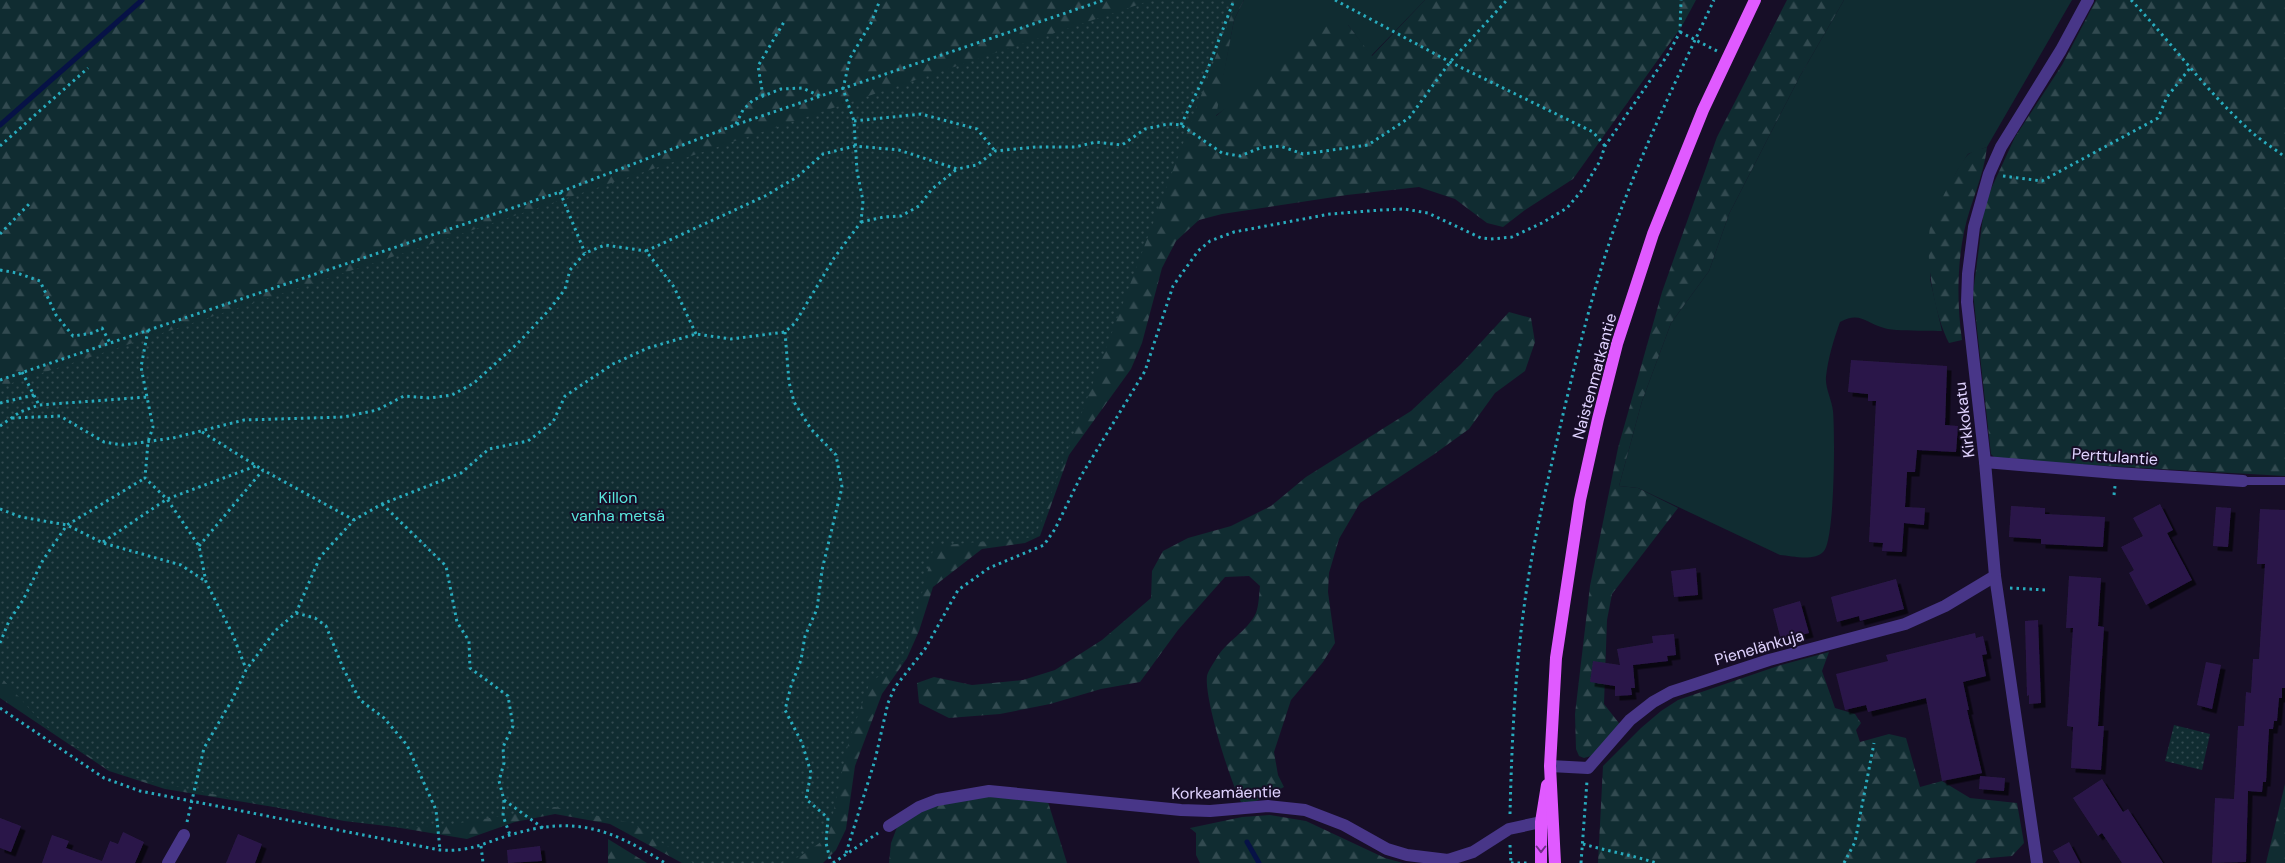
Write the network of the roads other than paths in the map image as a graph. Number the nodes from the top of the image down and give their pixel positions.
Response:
1 (1756, 0) edge
2 (2088, 0) edge
3 (1985, 462) junction
4 (2243, 481) joint
5 (2285, 481) edge
6 (1996, 582) junction
7 (1550, 766) junction
8 (1541, 822) junction
9 (1554, 823) junction
10 (889, 826) road end
11 (184, 835) road end
12 (168, 863) edge
13 (1541, 863) edge
14 (1555, 863) edge
15 (2037, 863) edge

1 - 7 main road, Naistenmatkantie
2 - 3 street, Kirkkokatu
3 - 4 street, Perttulantie
3 - 6 street, Kirkkokatu
4 - 5 lane
6 - 7 street, Pienelänkuja
6 - 15 street, Kirkkokatu
7 - 8 main road, Naistenmatkantie
7 - 9 main road, Naistenmatkantie
8 - 9 street, Korkeamäentie
8 - 10 street, Korkeamäentie
8 -> 13 main road, Naistenmatkantie
9 - 14 main road, Naistenmatkantie
11 - 12 street

